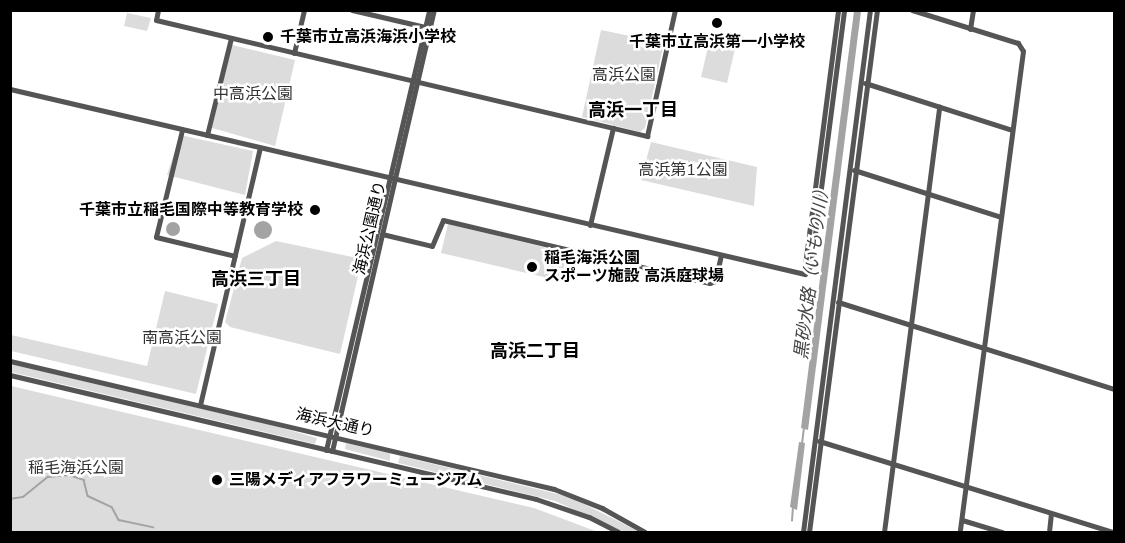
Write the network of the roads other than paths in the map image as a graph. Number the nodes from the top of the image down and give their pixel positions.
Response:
1 (158, 10) edge
2 (304, 10) edge
3 (352, 10) edge
4 (429, 10) edge
5 (434, 10) edge
6 (675, 10) edge
7 (838, 10) edge
8 (844, 10) edge
9 (870, 10) edge
10 (877, 10) edge
11 (912, 10) edge
12 (973, 10) edge
13 (425, 27) junction
14 (970, 28) junction
15 (231, 38) junction
16 (294, 53) junction
17 (415, 82) junction
18 (864, 83) junction
19 (10, 89) edge
20 (939, 107) junction
21 (613, 128) junction
22 (1012, 129) junction
23 (182, 130) junction
24 (207, 135) junction
25 (260, 148) junction
26 (853, 170) junction
27 (392, 179) junction
28 (928, 193) junction
29 (1001, 217) junction
30 (590, 225) junction
31 (382, 234) junction
32 (235, 255) junction
33 (721, 256) junction
34 (808, 268) junction
35 (836, 302) junction
36 (911, 325) junction
37 (984, 349) junction
38 (10, 361) edge
39 (10, 375) edge
40 (1114, 389) edge
41 (200, 405) junction
42 (332, 436) junction
43 (818, 441) junction
44 (329, 450) junction
45 (396, 451) junction
46 (893, 464) junction
47 (393, 465) junction
48 (966, 487) junction
49 (1051, 514) junction
50 (962, 520) junction
51 (618, 532) edge
52 (645, 532) edge
53 (803, 532) edge
54 (809, 532) edge
55 (884, 532) edge
56 (960, 532) edge
57 (1002, 532) edge
58 (1048, 532) edge
59 (1113, 532) edge

1 - 15 street
2 - 16 street
3 - 13 street
4 - 13 street, 海浜公園通り
5 - 17 street, 海浜公園通り
6 - 21 street
7 - 34 street
8 - 34 street
9 - 18 street
10 - 18 street
11 - 14 street
12 - 14 street
13 - 17 street, 海浜公園通り
14 - 22 street
15 - 16 street
15 - 24 street
16 - 17 street
17 - 21 street
17 - 27 street, 海浜公園通り
18 - 20 street
18 - 26 street
19 - 23 street
20 - 22 street
20 - 28 street
21 - 30 street
22 - 29 street
23 - 24 street
23 - 32 street
24 - 25 street
25 - 27 street
25 - 32 street
26 - 28 street
26 - 35 street
27 - 30 street
27 - 31 street, 海浜公園通り
27 - 42 street, 海浜公園通り
28 - 29 street
28 - 36 street
29 - 37 street
30 - 33 street
31 - 33 street
31 - 42 street, 海浜公園通り
32 - 41 street
33 - 34 street
35 - 36 street
35 - 43 street
36 - 37 street
36 - 46 street
37 - 40 street
37 - 48 street
38 - 41 street, 海浜大通り
39 - 44 street, 海浜大通り
41 - 42 street, 海浜大通り
42 - 44 street, 海浜公園通り
42 - 45 street, 海浜大通り
43 - 46 street
43 - 53 street
43 - 54 street
44 - 47 street, 海浜大通り
45 - 47 street
45 - 52 street, 海浜大通り
46 - 48 street
46 - 55 street
47 - 51 street, 海浜大通り
48 - 49 street
48 - 50 street
49 - 58 street
49 - 59 street
50 - 56 street
50 - 57 street

